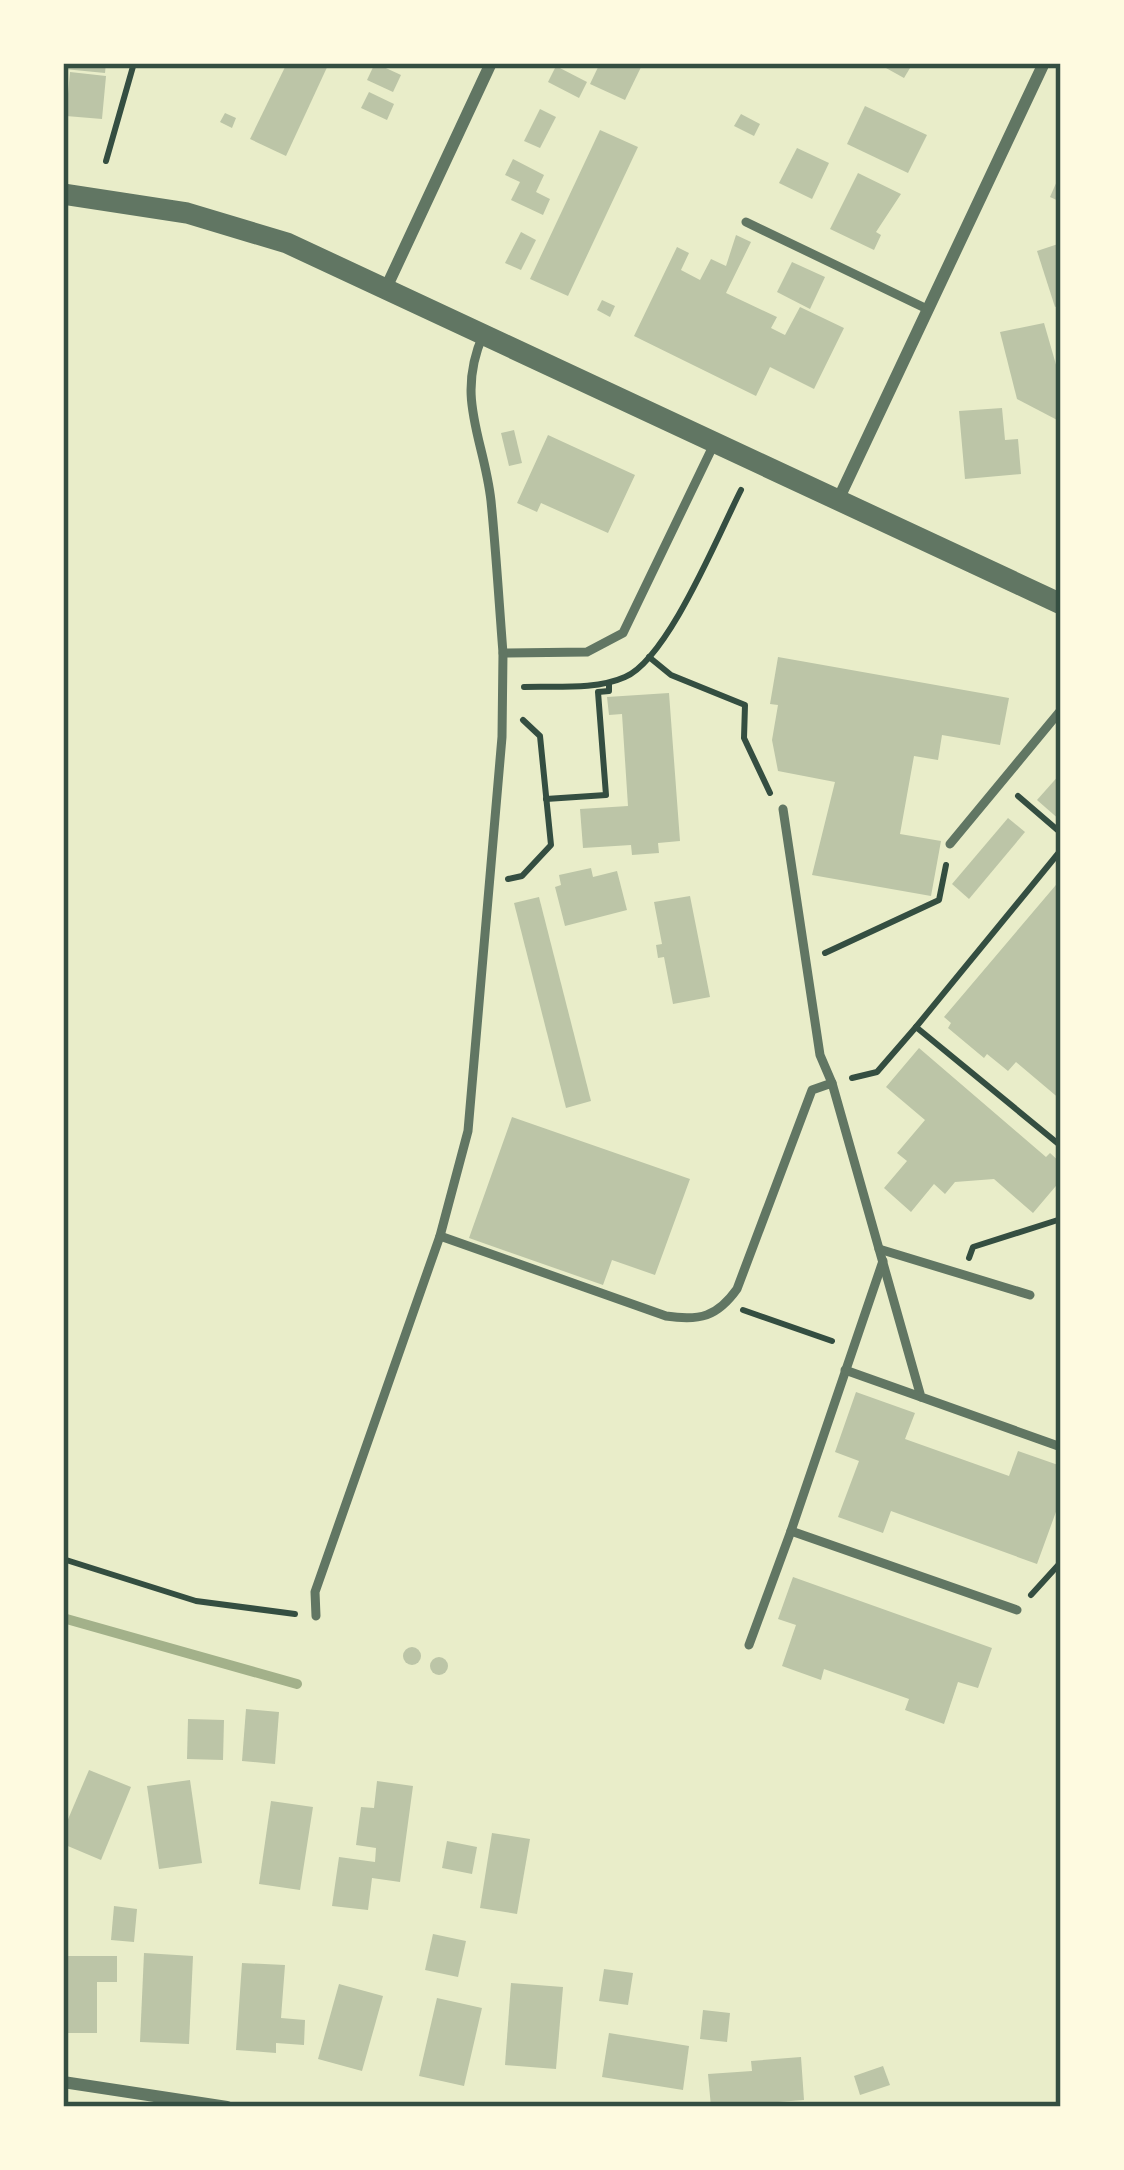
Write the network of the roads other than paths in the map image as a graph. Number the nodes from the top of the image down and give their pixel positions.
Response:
1 (491, 63) edge
2 (1044, 63) edge
3 (63, 194) edge
4 (746, 222) dead end
5 (387, 286) junction
6 (925, 308) junction
7 (484, 333) junction
8 (715, 442) junction
9 (838, 498) junction
10 (1061, 604) edge
11 (503, 653) junction
12 (1061, 710) edge
13 (783, 809) road end
14 (950, 844) road end
15 (832, 1083) junction
16 (440, 1236) junction
17 (881, 1255) junction
18 (1030, 1295) dead end
19 (845, 1370) junction
20 (921, 1397) junction
21 (1061, 1447) edge
22 (791, 1531) junction
23 (1017, 1610) road end
24 (316, 1616) road end
25 (749, 1646) dead end
26 (63, 2082) edge
27 (227, 2107) edge

1 - 5 street
2 - 6 street
3 - 5 street
4 - 6 lane
5 - 7 street
6 - 9 street
7 - 8 street
7 - 11 lane
8 - 9 street
8 - 11 lane
9 - 10 street
11 - 16 lane
12 - 14 lane
13 - 15 lane
15 - 16 lane
15 - 17 lane
16 - 24 lane
17 - 18 lane
17 - 19 lane
17 - 20 lane
19 - 20 lane
19 - 22 lane
20 - 21 lane
22 - 23 lane
22 - 25 lane
26 - 27 street

